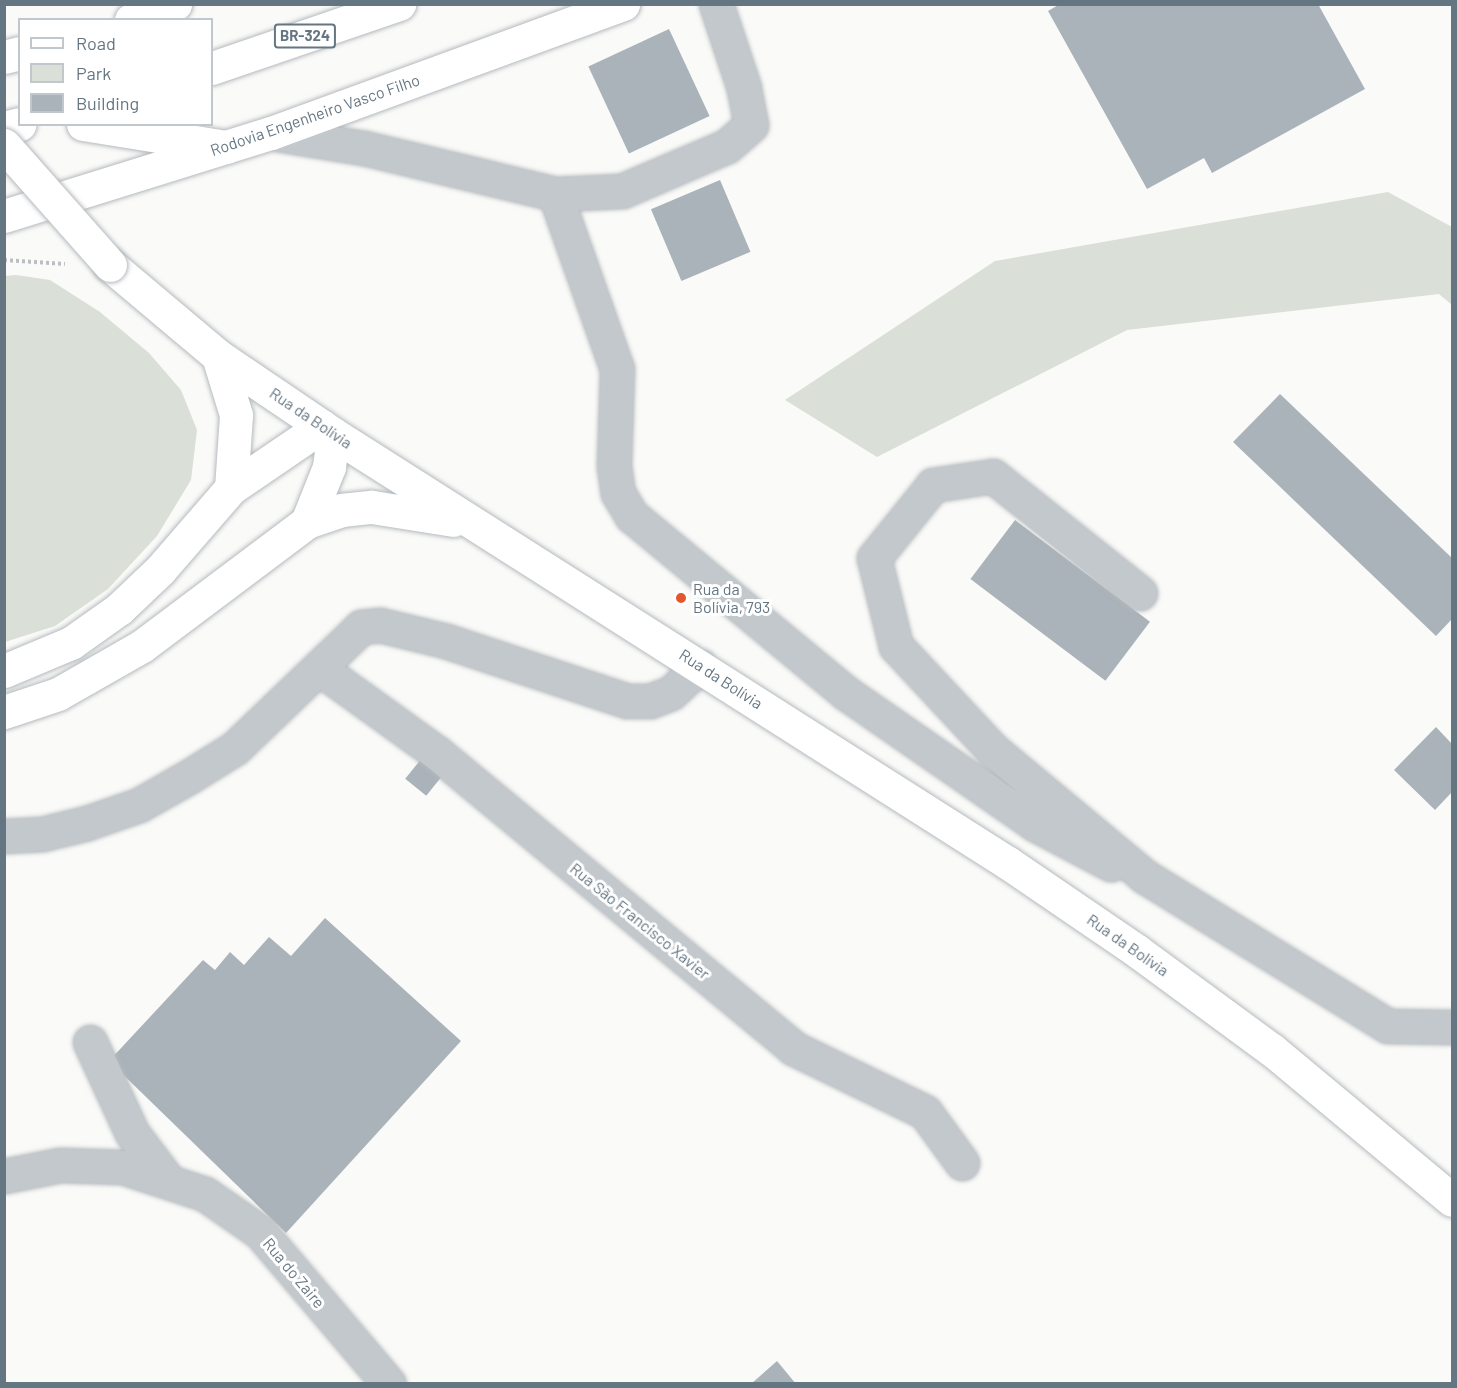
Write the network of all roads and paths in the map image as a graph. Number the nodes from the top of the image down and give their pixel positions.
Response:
1 (175, 4) edge
2 (399, 4) edge
3 (623, 4) edge
4 (716, 4) edge
5 (136, 18) edge
6 (213, 68) edge
7 (95, 126) edge
8 (271, 133) junction
9 (4, 145) edge
10 (226, 147) junction
11 (555, 194) junction
12 (4, 216) edge
13 (4, 260) edge
14 (75, 267) dead end
15 (218, 356) junction
16 (328, 430) junction
17 (231, 488) junction
18 (307, 522) junction
19 (497, 537) junction
20 (1140, 593) dead end
21 (700, 666) junction
22 (319, 668) junction
23 (4, 671) edge
24 (4, 712) edge
25 (4, 836) edge
26 (1144, 876) junction
27 (1452, 1027) edge
28 (90, 1042) dead end
29 (962, 1163) dead end
30 (4, 1176) edge
31 (166, 1178) junction
32 (1452, 1200) edge
33 (389, 1383) edge

1 - 5 main road
2 - 6 main road, BR-324
3 - 8 main road, Rodovia Engenheiro Vasco Filho
4 - 11 street
7 - 10 main road
8 - 10 main road, Rodovia Engenheiro Vasco Filho
8 - 11 street
9 - 15 main road, Rua da Bolívia, bridge
10 - 12 main road, Rodovia Engenheiro Vasco Filho
11 - 26 street
13 - 14 path
15 - 16 main road, Rua da Bolívia
15 - 17 main road
16 - 17 main road
16 - 18 main road
16 - 19 main road, Rua da Bolívia
17 - 23 main road
18 - 19 main road
18 - 24 main road
19 - 21 main road, Rua da Bolívia
20 - 26 street
21 - 22 street
21 - 32 main road, Rua da Bolívia
22 - 25 street
22 - 29 street, Rua São Francisco Xavier
26 - 27 street
28 - 31 street
30 - 31 street, Rua do Zaire
31 - 33 street, Rua do Zaire

